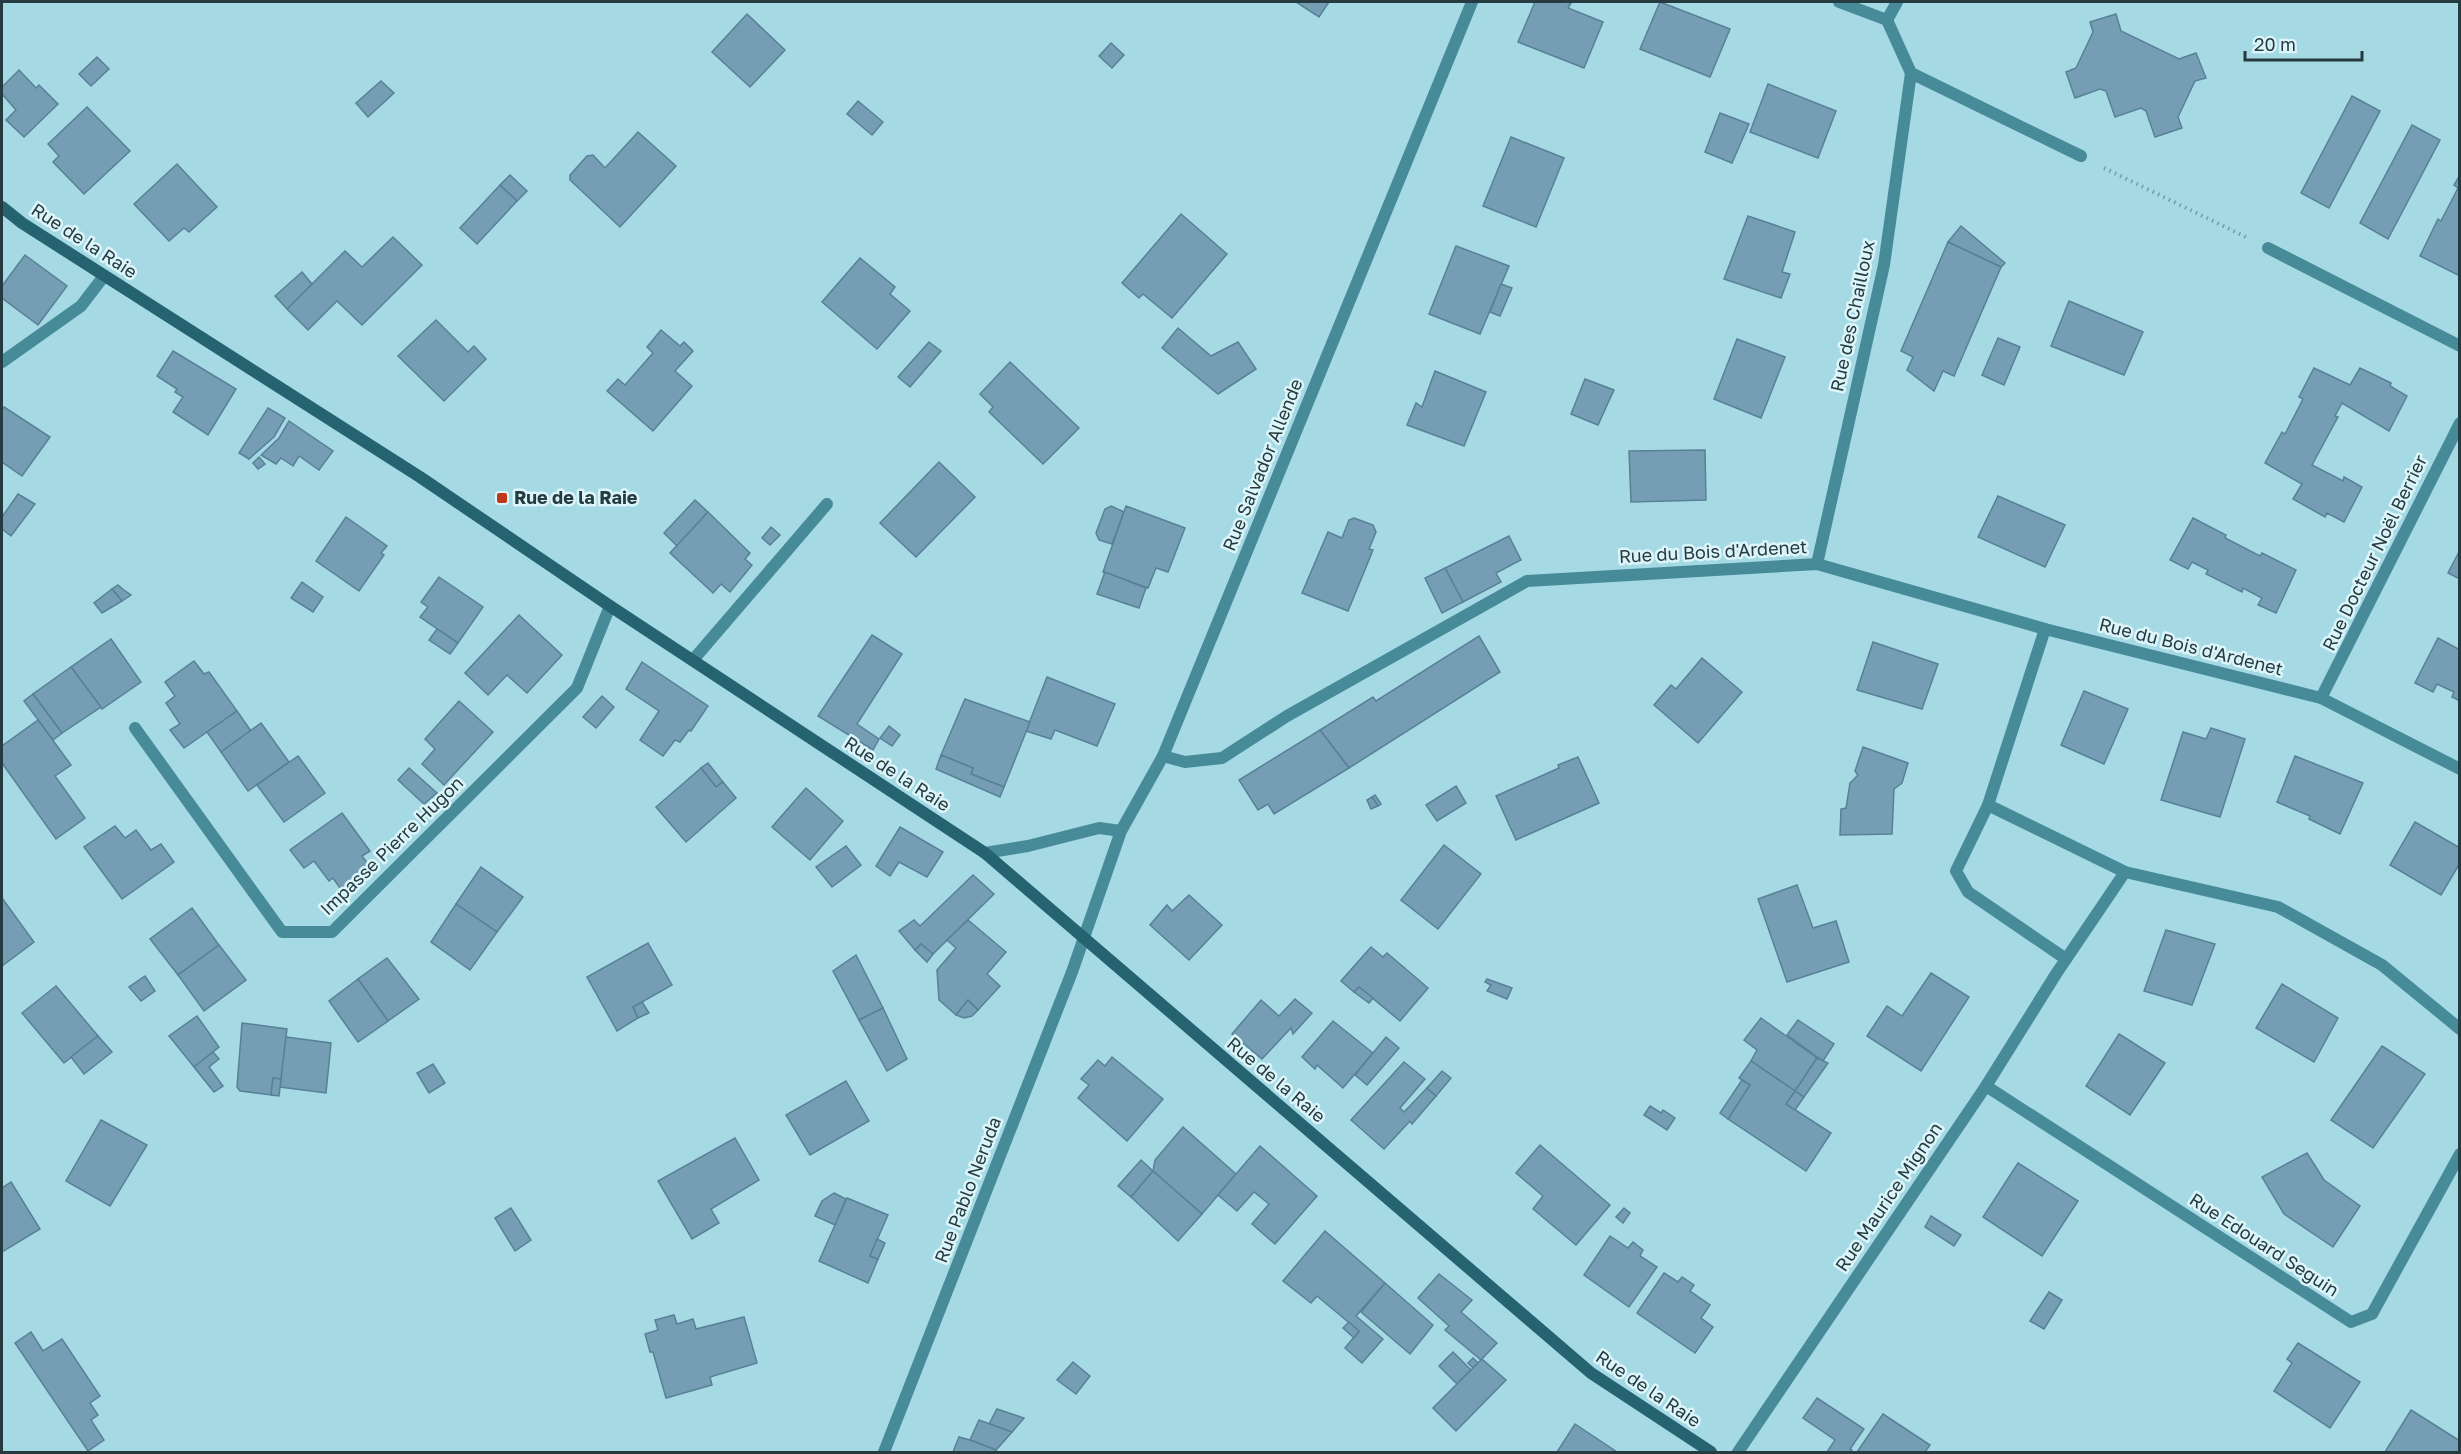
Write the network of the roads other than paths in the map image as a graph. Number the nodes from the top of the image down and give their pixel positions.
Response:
1 (1473, 2) edge
2 (1839, 2) edge
3 (1897, 2) edge
4 (1887, 20) junction
5 (1911, 73) junction
6 (2081, 156) road end
7 (2, 207) edge
8 (2268, 248) road end
9 (104, 276) junction
10 (2460, 346) edge
11 (2, 362) edge
12 (2460, 423) edge
13 (827, 504) dead end
14 (1817, 564) junction
15 (610, 606) junction
16 (2045, 629) junction
17 (693, 660) junction
18 (2321, 698) junction
19 (135, 728) dead end
20 (1163, 756) junction
21 (2460, 769) edge
22 (1988, 805) junction
23 (1121, 831) junction
24 (985, 853) junction
25 (2125, 872) junction
26 (1083, 939) junction
27 (2066, 959) junction
28 (2460, 1029) edge
29 (1986, 1086) junction
30 (2460, 1154) edge
31 (884, 1452) edge
32 (1711, 1452) edge
33 (1738, 1452) edge

1 - 20 street, Rue Salvador Allende
2 - 4 street
3 - 4 street
4 - 5 street
5 - 6 street
5 - 14 street, Rue des Chailloux
7 - 9 street, Rue de la Raie
8 - 10 street
9 - 11 street
9 - 15 street, Rue de la Raie
12 - 18 street, Rue Docteur Noël Berrier
13 - 17 street
14 - 16 street, Rue du Bois d'Ardenet
14 - 20 street, Rue du Bois d'Ardenet
15 - 17 street, Rue de la Raie
15 - 19 street, Impasse Pierre Hugon
16 - 18 street, Rue du Bois d'Ardenet
16 - 22 street
17 - 24 street, Rue de la Raie
18 - 21 street, Rue du Bois d'Ardenet
20 - 23 street, Rue Salvador Allende
22 - 25 street
22 - 27 street
23 - 24 street
23 - 26 street, Rue Salvador Allende
24 - 26 street, Rue de la Raie
25 - 27 street, Rue Maurice Mignon
25 - 28 street
26 - 31 street, Rue Pablo Neruda
26 - 32 street, Rue de la Raie
27 - 29 street, Rue Maurice Mignon
29 - 30 street, Rue Edouard Seguin
29 - 33 street, Rue Maurice Mignon

